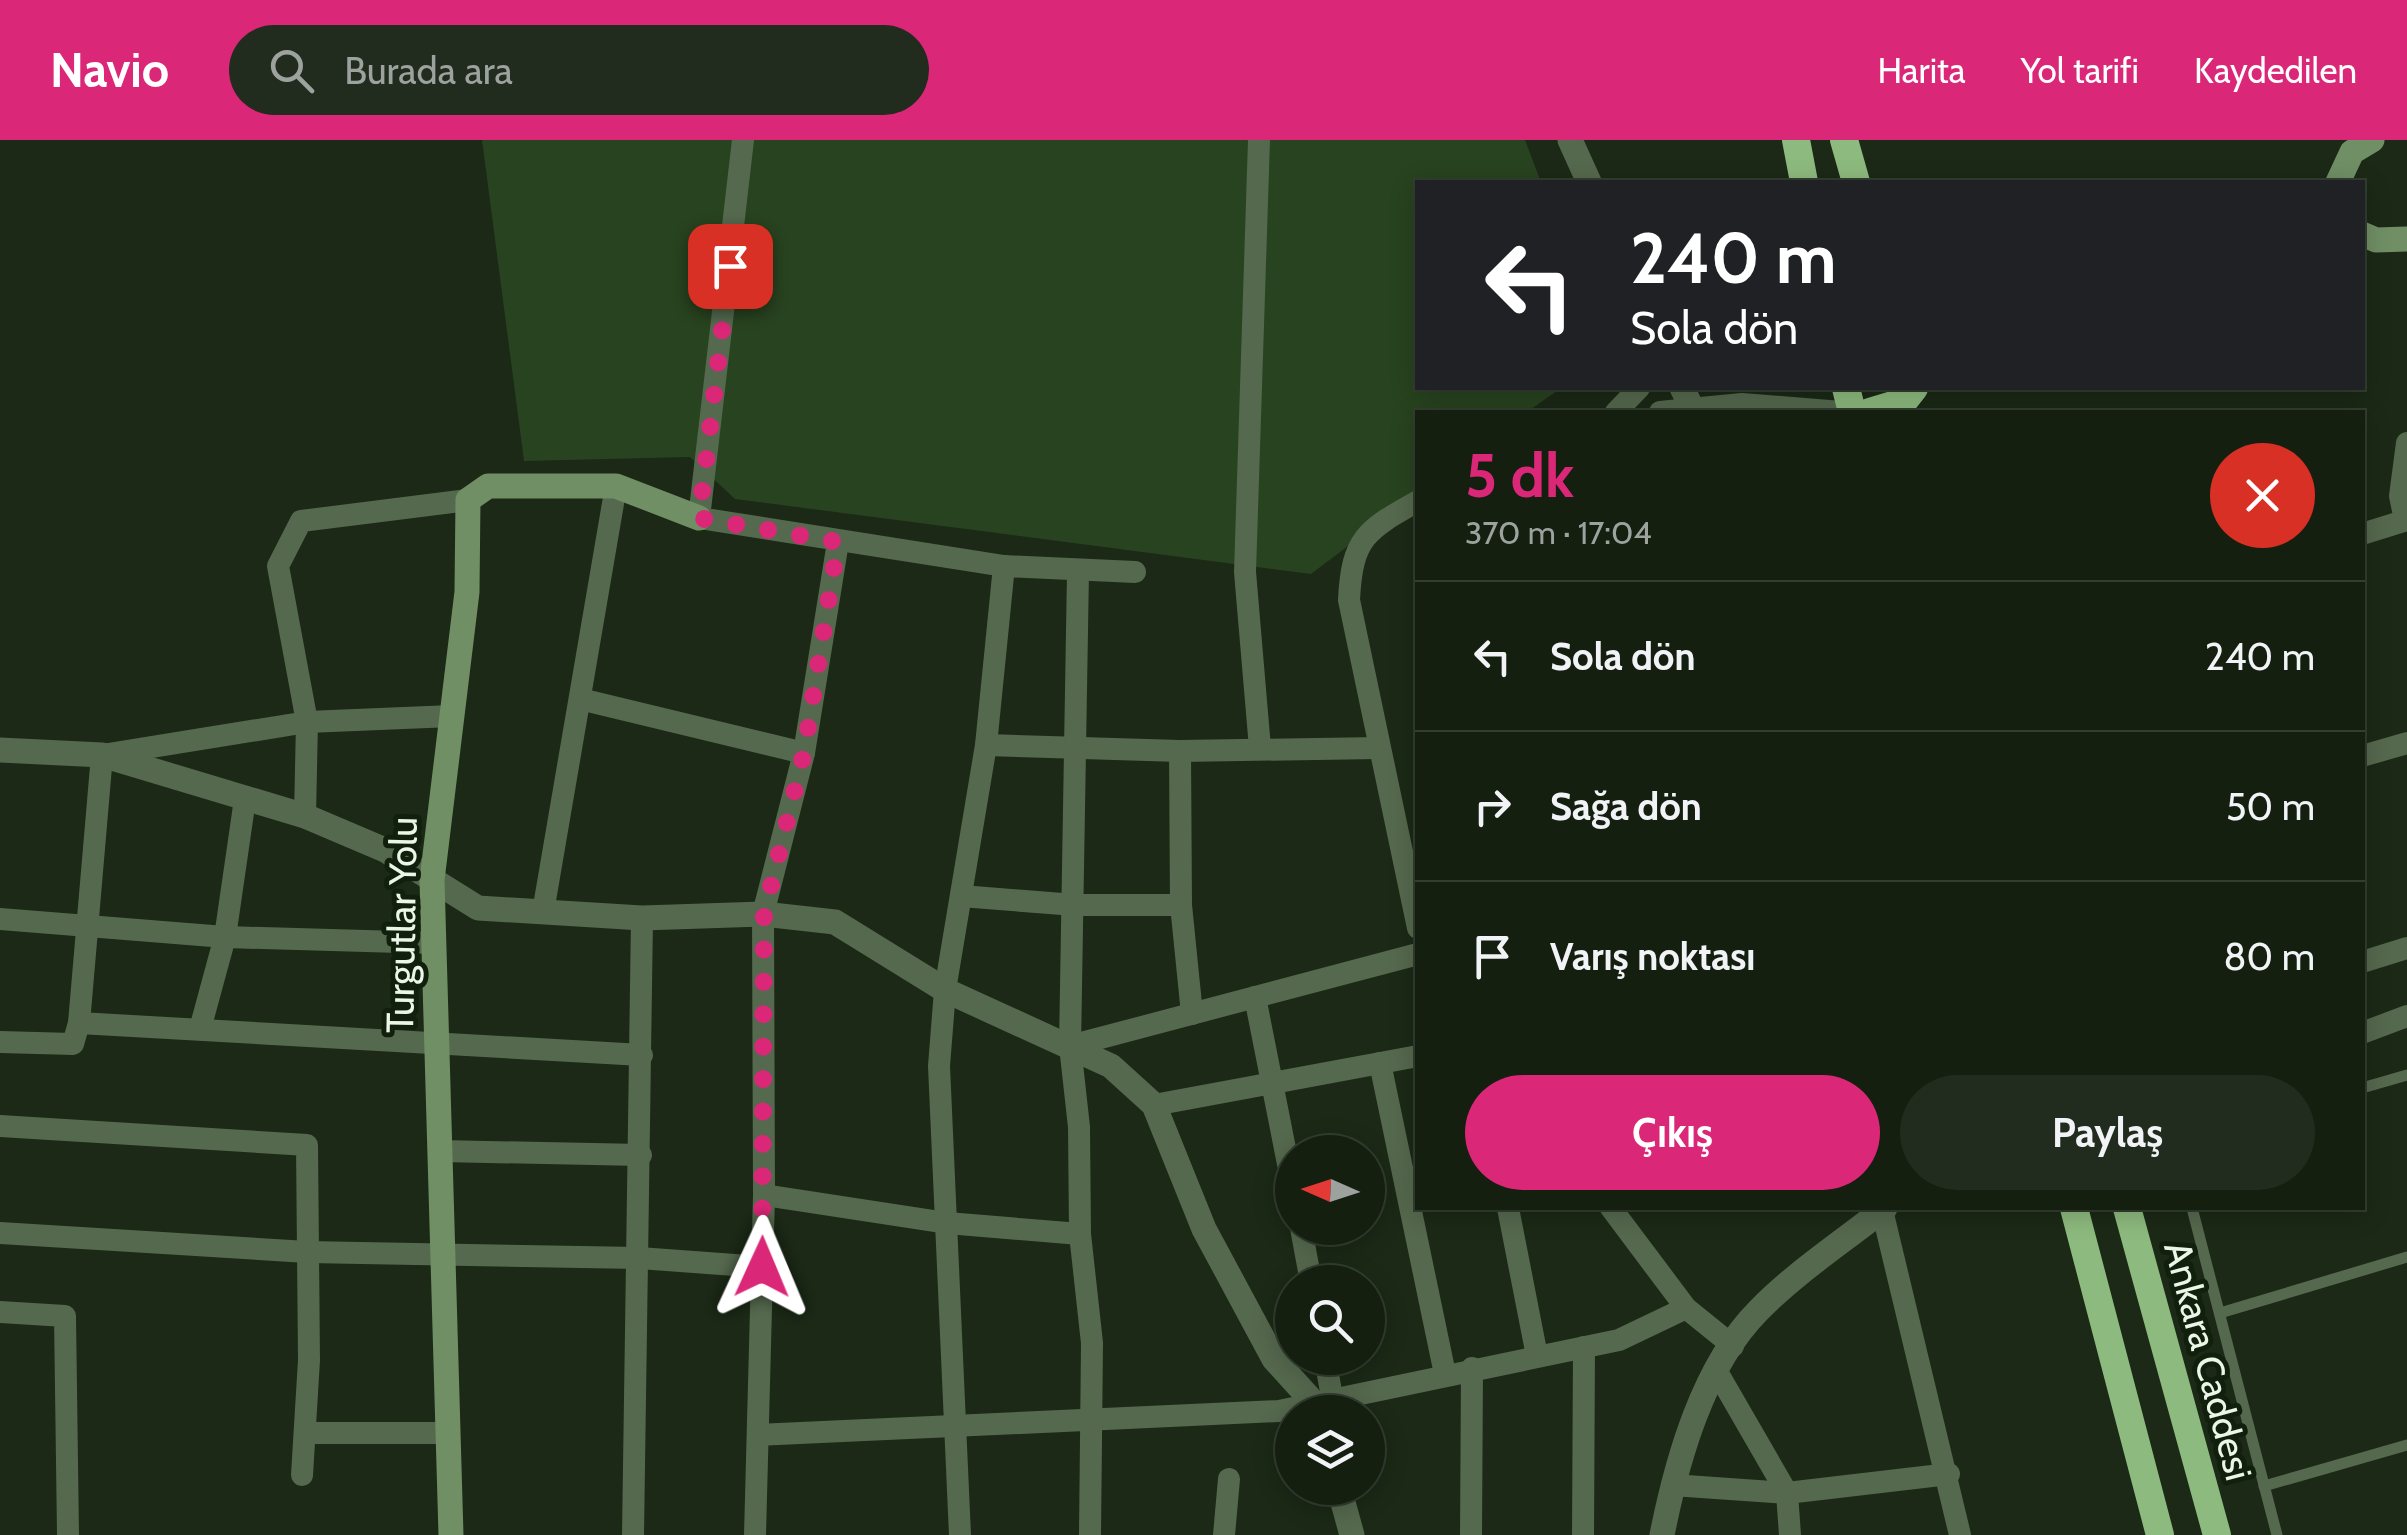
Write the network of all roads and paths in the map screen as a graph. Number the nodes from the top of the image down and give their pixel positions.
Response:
1 (743, 140) edge
2 (1259, 140) edge
3 (1570, 140) edge
4 (1796, 140) edge
5 (1844, 140) edge
6 (2332, 140) edge
7 (2372, 140) edge
8 (2340, 175) edge
9 (1588, 180) edge
10 (1804, 180) edge
11 (1855, 180) edge
12 (2367, 239) edge
13 (2406, 240) edge
14 (1637, 390) edge
15 (1912, 390) edge
16 (1789, 397) edge
17 (1689, 403) edge
18 (1618, 410) edge
19 (1883, 410) edge
20 (2407, 443) edge
21 (616, 486) junction
22 (468, 500) junction
23 (1415, 503) edge
24 (699, 518) junction
25 (2406, 520) edge
26 (2365, 533) edge
27 (838, 542) junction
28 (1004, 566) junction
29 (1078, 572) junction
30 (1135, 572) dead end
31 (580, 698) junction
32 (452, 716) junction
33 (307, 722) junction
34 (2407, 744) edge
35 (986, 746) junction
36 (1260, 748) junction
37 (1379, 748) junction
38 (1078, 749) junction
39 (0, 750) edge
40 (1180, 751) junction
41 (804, 753) junction
42 (102, 755) junction
43 (2365, 755) edge
44 (245, 799) junction
45 (306, 816) junction
46 (432, 880) junction
47 (961, 896) junction
48 (1076, 905) junction
49 (1180, 905) junction
50 (543, 912) junction
51 (764, 914) junction
52 (1415, 914) edge
53 (0, 918) edge
54 (642, 918) junction
55 (85, 924) junction
56 (225, 937) junction
57 (434, 943) junction
58 (2407, 948) edge
59 (1415, 955) edge
60 (2365, 961) edge
61 (945, 990) junction
62 (1255, 997) junction
63 (1192, 1014) junction
64 (2407, 1016) edge
65 (79, 1023) junction
66 (200, 1030) junction
67 (2365, 1032) edge
68 (0, 1042) edge
69 (437, 1043) junction
70 (1070, 1046) junction
71 (642, 1055) junction
72 (1415, 1057) edge
73 (1380, 1063) junction
74 (2407, 1074) edge
75 (1272, 1084) junction
76 (2365, 1087) edge
77 (1154, 1104) junction
78 (0, 1126) edge
79 (1282, 1135) edge
80 (440, 1151) junction
81 (641, 1155) junction
82 (764, 1195) junction
83 (1508, 1210) edge
84 (1612, 1210) edge
85 (1883, 1210) edge
86 (1884, 1210) edge
87 (2075, 1210) edge
88 (2128, 1210) edge
89 (2193, 1210) edge
90 (947, 1223) junction
91 (0, 1233) edge
92 (1080, 1234) junction
93 (306, 1252) junction
94 (443, 1256) junction
95 (639, 1258) junction
96 (2407, 1258) edge
97 (762, 1267) junction
98 (1686, 1308) junction
99 (0, 1312) edge
100 (2220, 1314) junction
101 (1584, 1346) junction
102 (1732, 1346) junction
103 (1536, 1356) junction
104 (1472, 1368) junction
105 (1716, 1370) junction
106 (1444, 1374) junction
107 (1311, 1395) edge
108 (1358, 1395) edge
109 (1275, 1411) edge
110 (1090, 1423) junction
111 (954, 1428) junction
112 (448, 1433) junction
113 (305, 1434) junction
114 (758, 1435) junction
115 (2407, 1445) edge
116 (1949, 1474) junction
117 (302, 1476) dead end
118 (1229, 1479) dead end
119 (1672, 1484) junction
120 (2264, 1486) junction
121 (1787, 1493) junction
122 (1344, 1505) edge
123 (68, 1535) edge
124 (451, 1535) edge
125 (633, 1535) edge
126 (756, 1535) edge
127 (960, 1535) edge
128 (1090, 1535) edge
129 (1224, 1535) edge
130 (1352, 1535) edge
131 (1471, 1535) edge
132 (1583, 1535) edge
133 (1662, 1535) edge
134 (1790, 1535) edge
135 (1960, 1535) edge
136 (2160, 1535) edge
137 (2217, 1535) edge
138 (2277, 1535) edge

1 - 24 street
2 - 36 street
3 - 9 street
4 - 10 highway
5 - 11 highway
6 - 8 main road
7 - 8 main road
12 - 13 main road
14 - 18 street
15 - 19 highway
16 - 17 street
20 - 25 street
21 - 22 main road
21 - 24 main road
21 - 31 street
22 - 32 main road, Turgutlar Yolu
22 - 33 street
23 - 37 street
24 - 27 street
25 - 26 street
27 - 28 street
27 - 41 street
28 - 29 street
28 - 35 street
29 - 30 street
29 - 38 street
31 - 41 street
31 - 50 street
32 - 33 street
32 - 46 main road, Turgutlar Yolu
33 - 42 street
33 - 45 street
34 - 43 street
35 - 38 street
35 - 47 street
36 - 37 street
36 - 40 street
37 - 52 street
38 - 40 street
38 - 48 street
39 - 42 street
40 - 49 street
41 - 51 street
42 - 44 street
42 - 55 street
44 - 45 street
44 - 56 street
45 - 46 street
46 - 50 street
46 - 57 main road, Turgutlar Yolu
47 - 48 street
47 - 61 street
48 - 49 street
48 - 70 street
49 - 63 street
50 - 54 street
51 - 54 street
51 - 61 street
51 - 82 street
53 - 55 street
54 - 71 street
55 - 56 street
55 - 65 street
56 - 57 street
56 - 66 street
57 - 69 main road, Turgutlar Yolu
58 - 60 street
59 - 62 street
61 - 70 street
61 - 90 street
62 - 63 street
62 - 75 street
63 - 70 street
64 - 67 street
65 - 66 street
65 - 68 street
66 - 69 street
69 - 71 street
69 - 80 main road, Turgutlar Yolu
70 - 77 street
70 - 92 street
71 - 81 street
72 - 73 street
73 - 75 street
73 - 106 street
74 - 76 lane
75 - 77 street
75 - 79 street
77 - 107 street
78 - 93 street
80 - 81 street
80 - 94 main road, Turgutlar Yolu
81 - 95 street
82 - 90 street
82 - 97 street
83 - 103 street
84 - 98 street
85 - 102 street
86 - 116 street
87 - 136 highway
88 - 137 highway, Ankara Caddesi
89 - 100 lane
90 - 92 street
90 - 111 street
91 - 93 street
92 - 110 street
93 - 94 street
93 - 113 street
94 - 95 street
94 - 112 main road, Turgutlar Yolu
95 - 97 street
95 - 125 street
96 - 100 lane
97 - 114 street
98 - 101 street
98 - 102 street
99 - 123 street
100 - 120 lane
101 - 103 street
101 - 132 street
102 - 105 street
103 - 104 street
104 - 106 street
104 - 131 street
105 - 119 street
105 - 121 street
106 - 108 street
109 - 110 street
110 - 111 street
110 - 128 street
111 - 114 street
111 - 127 street
112 - 113 street
112 - 124 main road, Turgutlar Yolu
113 - 117 street
114 - 126 street
115 - 120 lane
116 - 121 street
116 - 135 street
118 - 129 street
119 - 121 street
119 - 133 street
120 - 138 lane
121 - 134 street
122 - 130 street

